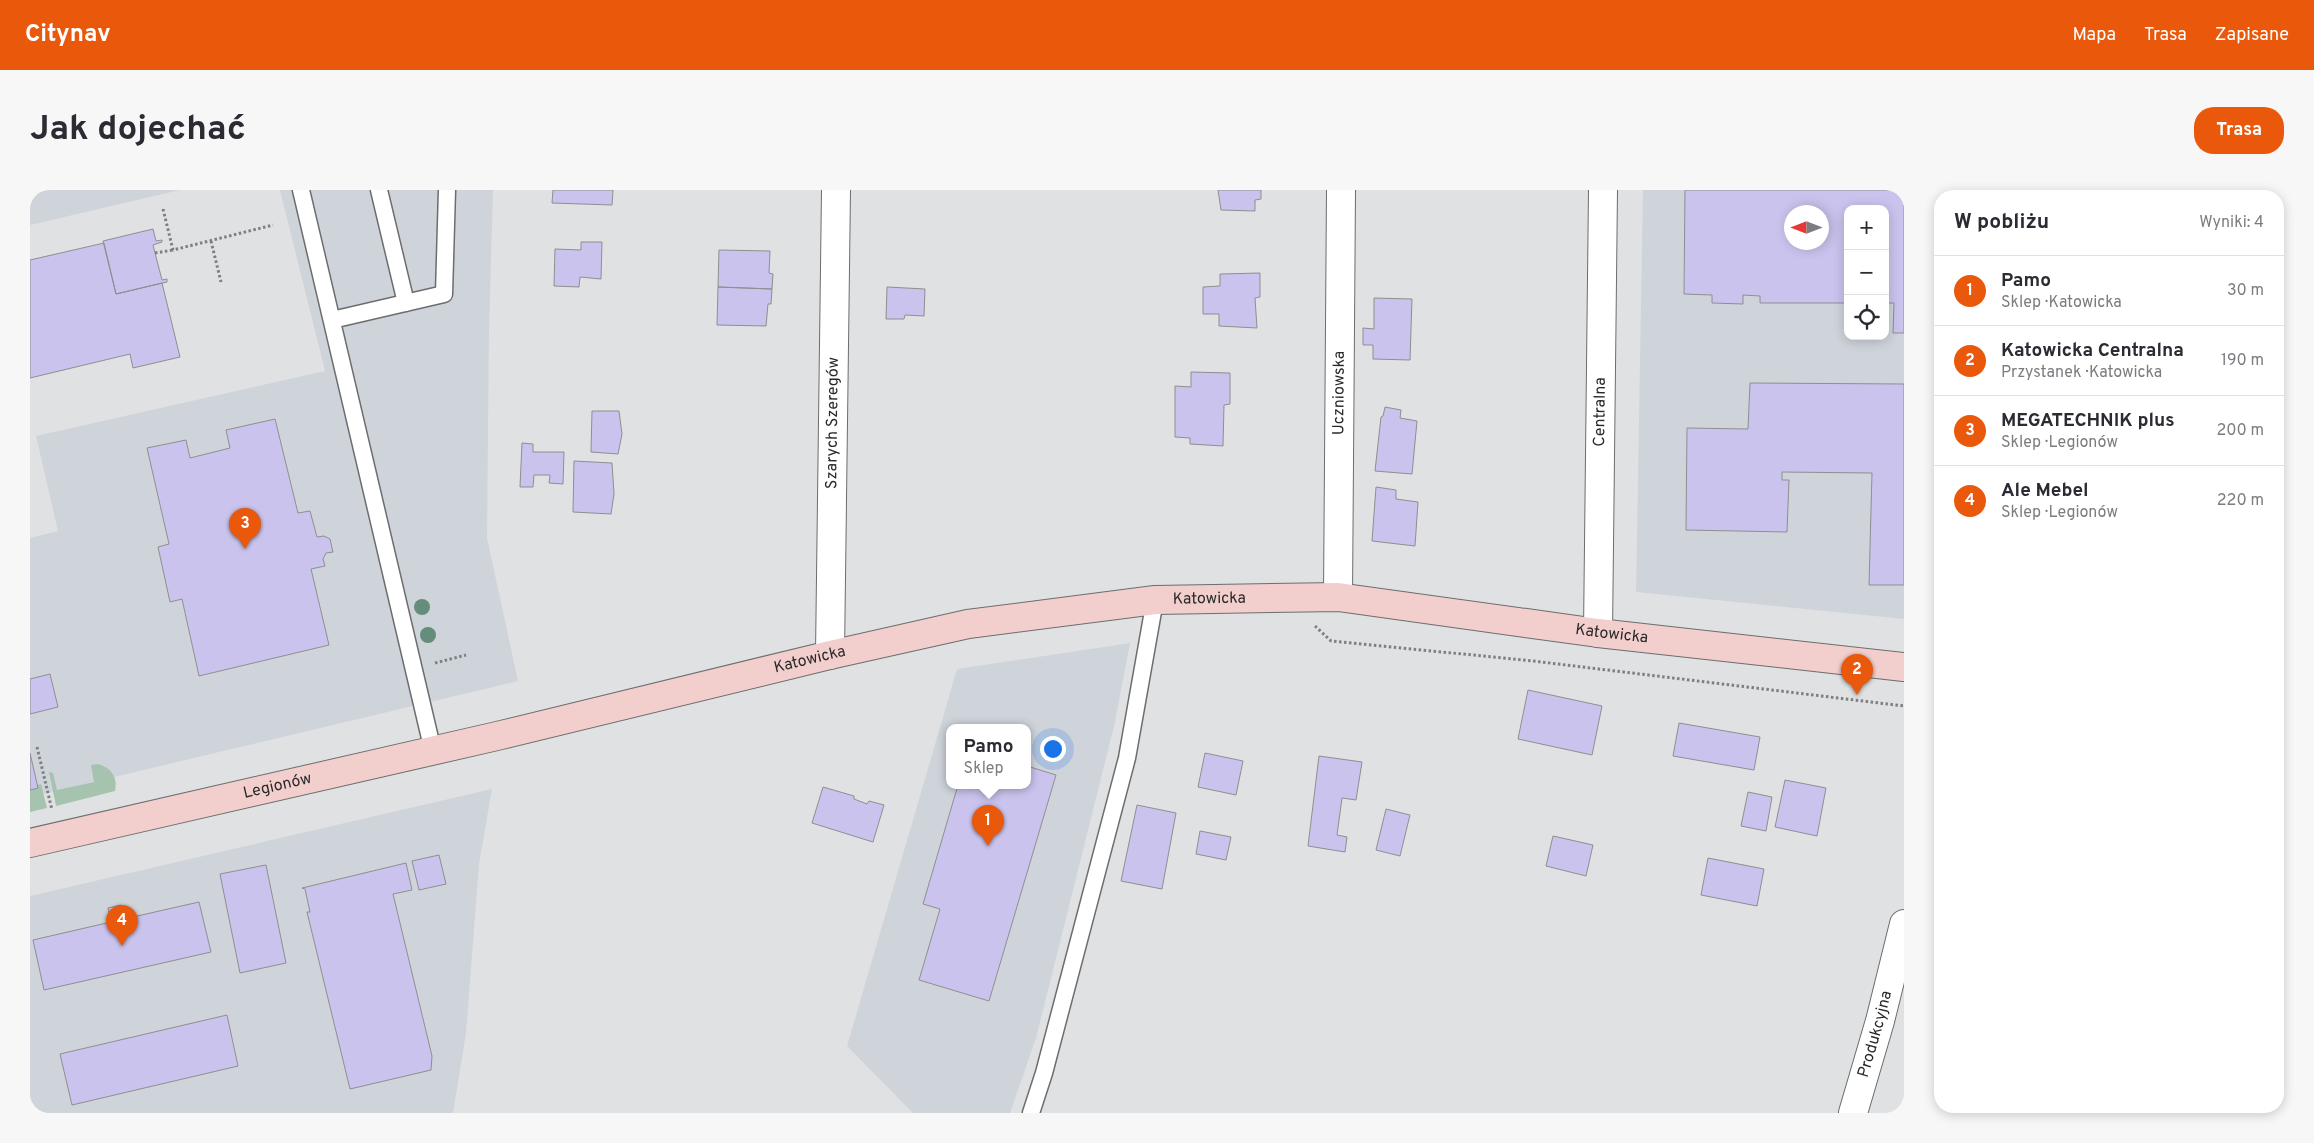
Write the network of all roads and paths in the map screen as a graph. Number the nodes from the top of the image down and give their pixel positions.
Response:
1 (301, 190) edge
2 (379, 190) edge
3 (447, 190) edge
4 (836, 190) edge
5 (1341, 190) edge
6 (1603, 190) edge
7 (163, 209) dead end
8 (273, 225) dead end
9 (211, 241) junction
10 (173, 250) junction
11 (155, 253) dead end
12 (221, 282) dead end
13 (406, 302) junction
14 (332, 320) junction
15 (1338, 597) junction
16 (1155, 600) junction
17 (1309, 620) dead end
18 (1598, 633) junction
19 (466, 655) dead end
20 (830, 655) junction
21 (439, 663) dead end
22 (1904, 667) edge
23 (1904, 706) edge
24 (524, 730) joint
25 (37, 747) dead end
26 (433, 751) junction
27 (53, 815) dead end
28 (30, 843) edge
29 (1904, 924) edge
30 (1031, 1113) edge
31 (1853, 1113) edge

1 - 14 lane
2 - 13 lane
3 - 13 lane
4 - 20 street, Szarych Szeregów
5 - 15 street, Uczniowska
6 - 18 street, Centralna
7 - 10 path
8 - 9 path
9 - 10 path
9 - 12 path
10 - 11 path
13 - 14 lane
14 - 26 lane
15 - 16 street, Katowicka
15 - 18 street, Katowicka
16 - 20 street, Katowicka
16 - 30 lane
17 - 23 path
18 - 22 street, Katowicka
19 - 21 path
20 - 24 street, Katowicka
24 - 26 street, Legionów
25 - 27 path
26 - 28 street, Legionów
29 - 31 street, Produkcyjna

